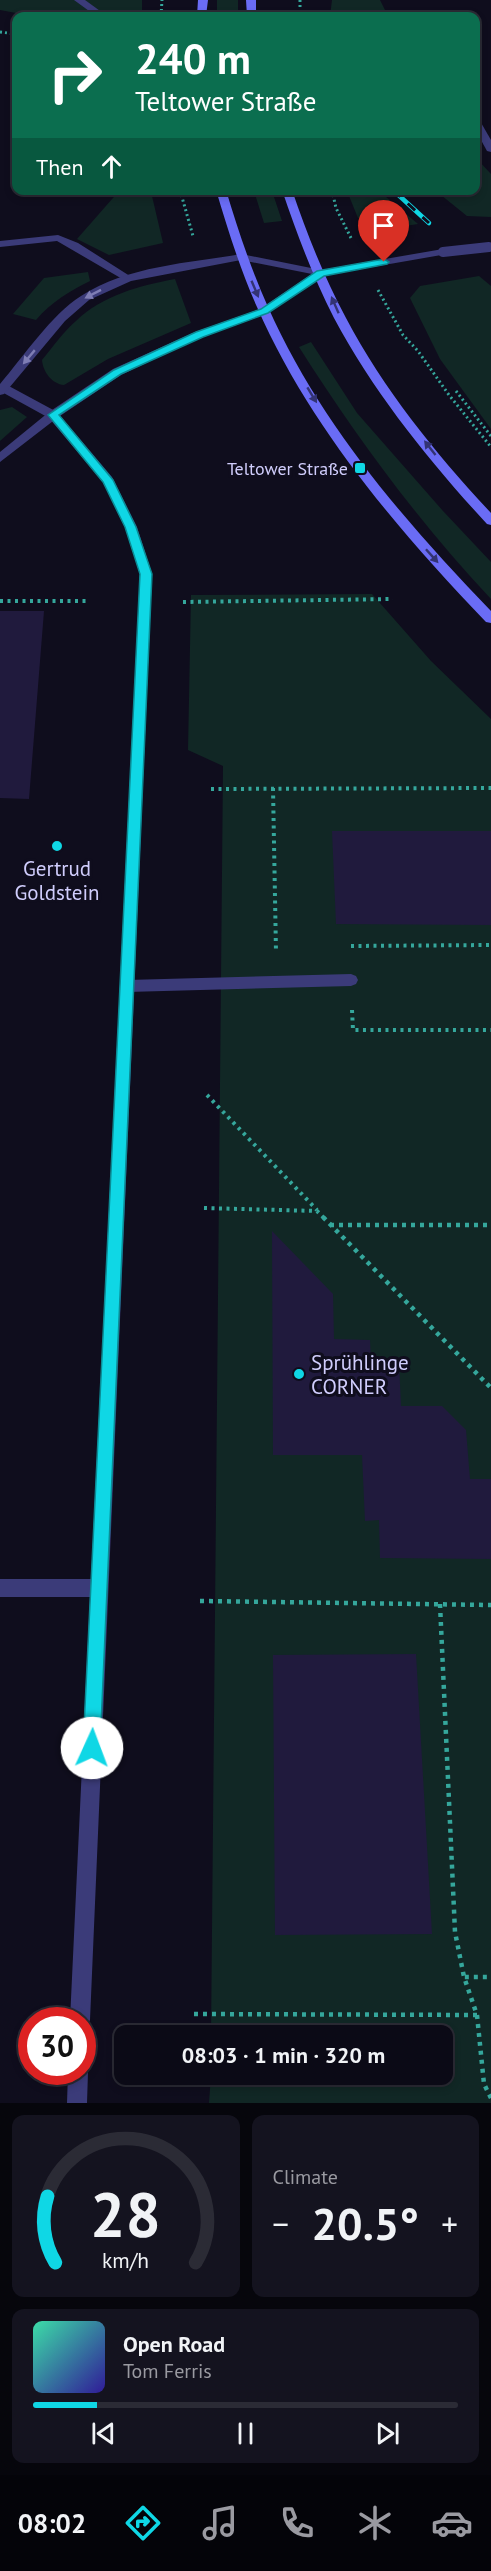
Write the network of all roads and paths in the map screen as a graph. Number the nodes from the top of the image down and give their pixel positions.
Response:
1 (79, 0) edge
2 (96, 12) edge
3 (480, 130) edge
4 (491, 148) edge
5 (181, 195) edge
6 (222, 195) edge
7 (289, 195) edge
8 (333, 195) edge
9 (340, 219) dead end
10 (191, 232) dead end
11 (0, 244) edge
12 (490, 247) edge
13 (241, 257) junction
14 (321, 273) junction
15 (128, 278) junction
16 (264, 311) junction
17 (389, 313) dead end
18 (1, 389) edge
19 (456, 391) dead end
20 (53, 415) junction
21 (491, 436) edge
22 (491, 447) edge
23 (0, 458) edge
24 (491, 521) edge
25 (393, 599) dead end
26 (0, 601) edge
27 (88, 601) dead end
28 (183, 602) dead end
29 (491, 619) edge
30 (273, 788) junction
31 (491, 788) edge
32 (211, 789) dead end
33 (491, 945) edge
34 (351, 980) junction
35 (277, 982) junction
36 (127, 986) junction
37 (491, 1030) edge
38 (207, 1095) dead end
39 (204, 1208) dead end
40 (317, 1211) junction
41 (330, 1225) junction
42 (491, 1225) edge
43 (491, 1388) edge
44 (0, 1588) edge
45 (99, 1588) junction
46 (200, 1601) dead end
47 (440, 1604) junction
48 (491, 1605) edge
49 (465, 1977) junction
50 (491, 1977) edge
51 (81, 2007) edge
52 (194, 2014) dead end
53 (477, 2015) junction
54 (78, 2085) edge
55 (491, 2098) edge
56 (77, 2103) edge

1 - 2 street
3 - 4 street
5 - 10 path
6 - 13 main road
7 - 14 main road
8 - 9 path
11 - 15 street
12 - 14 street, bridge
13 - 14 street
13 - 15 street
13 -> 16 main road
14 - 16 street
24 -> 14 main road
15 -> 18 street
16 - 20 street
16 -> 29 main road
17 - 22 path
18 - 20 street
19 - 21 path
20 - 23 street
20 - 36 street
25 - 28 path
26 - 27 path
30 - 31 path
30 - 32 path
30 - 35 path
33 - 34 path
34 - 35 street
34 - 37 path
35 - 36 street
36 - 45 street
38 - 40 path
39 - 40 path
40 - 41 path
41 - 42 path
41 - 43 path
44 - 45 street
45 - 51 street
46 - 47 path
47 - 48 path
47 - 49 path
49 - 50 path
49 - 53 path
52 - 53 path
53 - 55 path
54 - 56 street

